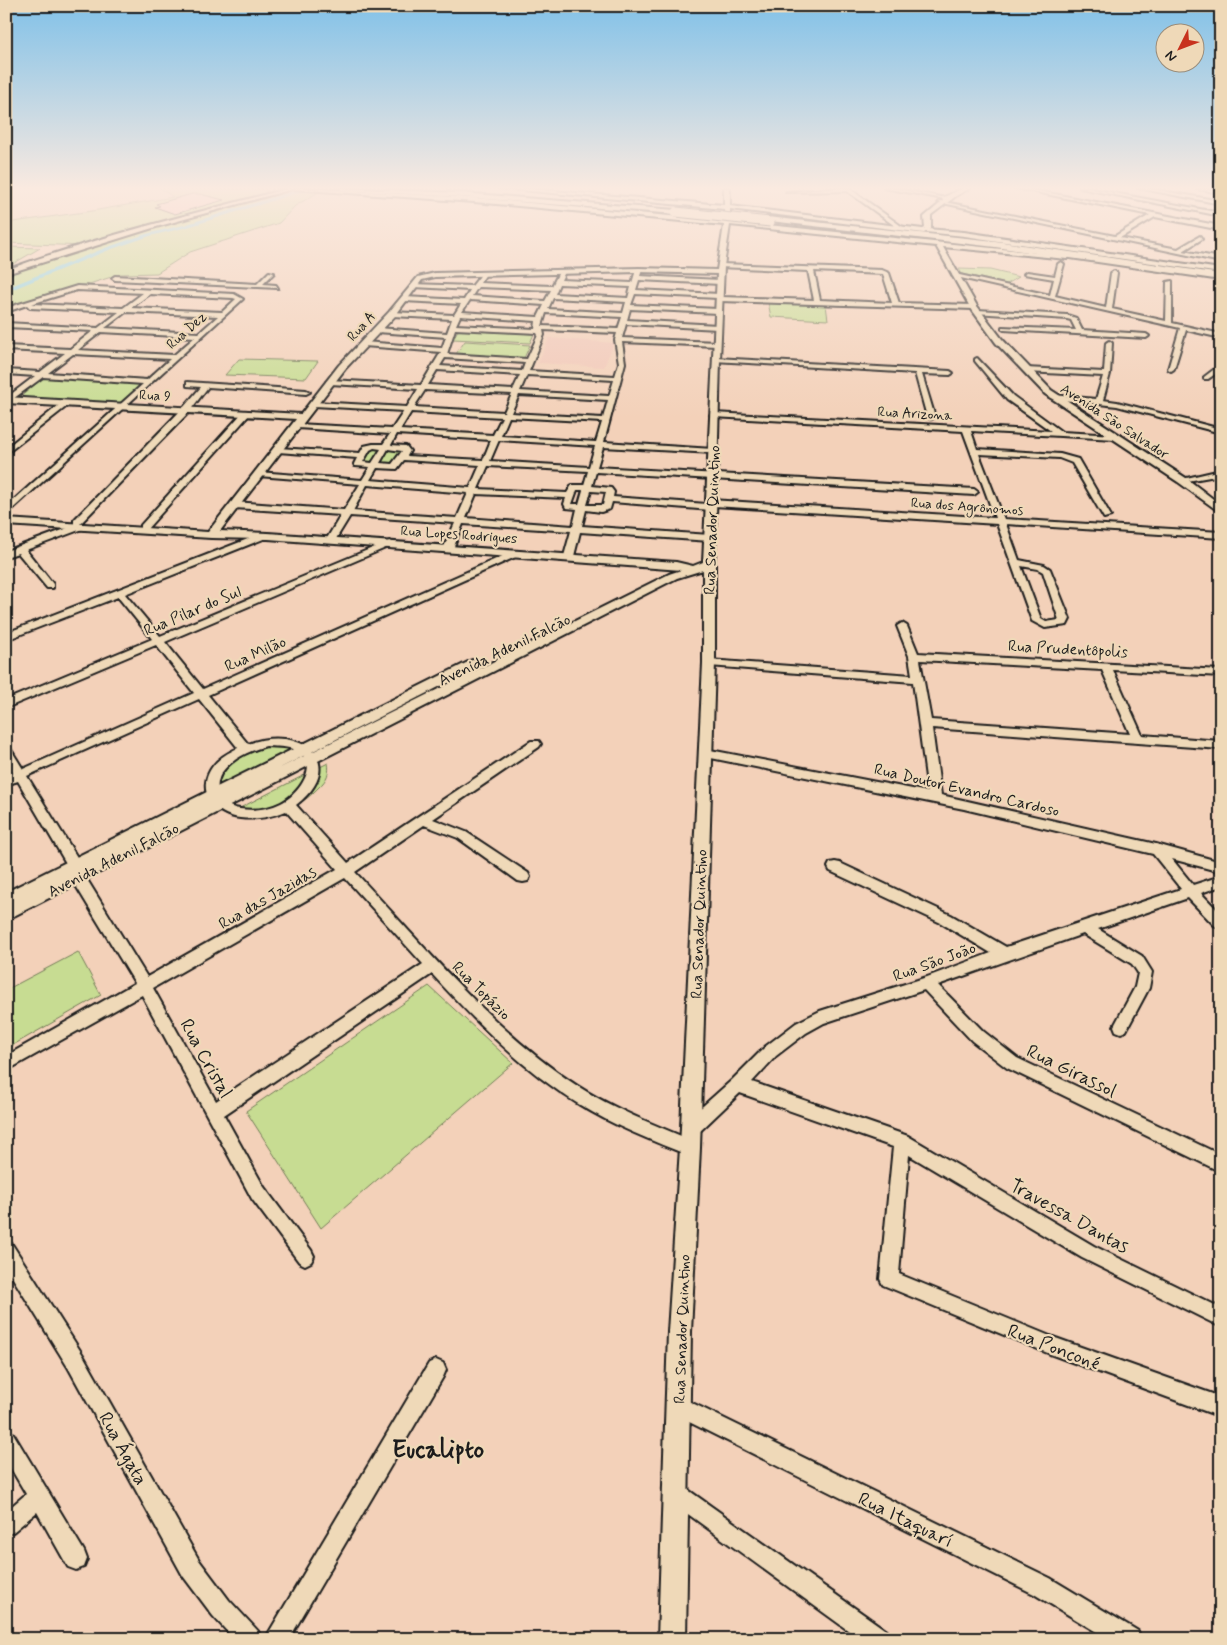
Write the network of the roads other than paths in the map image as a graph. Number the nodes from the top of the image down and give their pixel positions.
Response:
1 (1061, 264) dead end
2 (26, 265) edge
3 (722, 265) edge
4 (949, 265) edge
5 (1127, 265) edge
6 (1132, 265) edge
7 (1181, 265) edge
8 (811, 269) junction
9 (640, 270) junction
10 (1221, 271) edge
11 (6, 272) edge
12 (562, 272) junction
13 (271, 273) dead end
14 (1114, 273) dead end
15 (484, 274) junction
16 (1026, 274) dead end
17 (222, 276) dead end
18 (955, 276) junction
19 (115, 278) dead end
20 (1058, 278) junction
21 (1221, 278) edge
22 (179, 282) junction
23 (1170, 282) dead end
24 (214, 284) junction
25 (414, 285) junction
26 (555, 285) junction
27 (258, 286) junction
28 (476, 286) junction
29 (276, 287) dead end
30 (148, 292) junction
31 (168, 292) junction
32 (633, 292) junction
33 (720, 293) junction
34 (1052, 297) junction
35 (404, 299) junction
36 (466, 300) junction
37 (548, 300) junction
38 (817, 302) junction
39 (896, 304) junction
40 (20, 305) junction
41 (6, 310) edge
42 (124, 310) junction
43 (976, 310) junction
44 (1109, 310) junction
45 (222, 314) junction
46 (392, 314) junction
47 (541, 315) junction
48 (457, 316) junction
49 (625, 318) junction
50 (1169, 324) junction
51 (6, 325) edge
52 (452, 327) junction
53 (1004, 328) dead end
54 (1184, 328) junction
55 (100, 330) junction
56 (377, 330) junction
57 (539, 330) junction
58 (621, 331) junction
59 (1080, 333) junction
60 (199, 335) junction
61 (450, 335) junction
62 (1146, 336) dead end
63 (1221, 336) edge
64 (618, 340) junction
65 (1109, 343) dead end
66 (364, 344) junction
67 (6, 348) edge
68 (74, 351) junction
69 (716, 352) junction
70 (444, 353) junction
71 (174, 357) junction
72 (976, 360) dead end
73 (530, 361) junction
74 (1221, 366) edge
75 (435, 368) junction
76 (1171, 369) dead end
77 (1026, 370) junction
78 (918, 371) junction
79 (6, 372) edge
80 (950, 373) dead end
81 (43, 374) junction
82 (526, 374) junction
83 (1107, 374) junction
84 (618, 378) junction
85 (1206, 378) dead end
86 (148, 382) junction
87 (330, 382) junction
88 (190, 384) dead end
89 (206, 385) junction
90 (424, 388) junction
91 (306, 392) dead end
92 (516, 393) junction
93 (1053, 397) junction
94 (612, 398) junction
95 (7, 401) edge
96 (1099, 401) junction
97 (67, 403) junction
98 (314, 404) junction
99 (120, 407) junction
100 (186, 410) junction
101 (410, 410) junction
102 (246, 414) junction
103 (714, 415) junction
104 (506, 416) junction
105 (302, 417) junction
106 (931, 417) dead end
107 (606, 420) junction
108 (296, 426) junction
109 (966, 429) junction
110 (1221, 431) edge
111 (394, 433) junction
112 (1060, 434) junction
113 (1115, 437) junction
114 (496, 438) junction
115 (600, 444) junction
116 (386, 446) junction
117 (278, 450) junction
118 (713, 451) junction
119 (974, 451) junction
120 (6, 452) edge
121 (362, 456) junction
122 (403, 458) junction
123 (487, 463) junction
124 (376, 466) junction
125 (592, 470) junction
126 (1221, 472) edge
127 (258, 474) junction
128 (712, 477) junction
129 (1182, 480) junction
130 (364, 483) junction
131 (588, 487) junction
132 (474, 491) junction
133 (974, 492) dead end
134 (570, 496) junction
135 (612, 499) junction
136 (234, 505) junction
137 (711, 505) junction
138 (582, 508) junction
139 (1221, 510) edge
140 (6, 512) edge
141 (346, 513) junction
142 (6, 516) edge
143 (1107, 516) dead end
144 (461, 520) junction
145 (6, 522) edge
146 (1002, 522) junction
147 (78, 524) junction
148 (144, 526) junction
149 (578, 528) junction
150 (216, 533) junction
151 (1221, 535) edge
152 (263, 536) junction
153 (710, 538) junction
154 (331, 540) junction
155 (390, 544) junction
156 (20, 549) junction
157 (448, 549) junction
158 (517, 553) junction
159 (6, 554) edge
160 (569, 556) junction
161 (596, 558) junction
162 (709, 560) junction
163 (1016, 562) junction
164 (676, 565) junction
165 (692, 569) junction
166 (649, 578) junction
167 (50, 586) dead end
168 (119, 592) junction
169 (585, 614) junction
170 (902, 626) dead end
171 (6, 637) edge
172 (159, 640) junction
173 (914, 656) junction
174 (709, 663) junction
175 (1106, 666) junction
176 (1221, 673) edge
177 (918, 679) junction
178 (202, 694) junction
179 (6, 704) edge
180 (926, 724) junction
181 (1138, 740) junction
182 (535, 744) dead end
183 (1221, 745) edge
184 (245, 748) junction
185 (6, 751) edge
186 (308, 753) junction
187 (705, 753) junction
188 (20, 775) junction
189 (6, 782) edge
190 (935, 797) junction
191 (216, 800) junction
192 (288, 805) junction
193 (421, 819) junction
194 (1156, 849) junction
195 (835, 867) dead end
196 (1221, 867) edge
197 (76, 871) junction
198 (346, 871) junction
199 (523, 877) dead end
200 (1221, 881) edge
201 (1190, 891) junction
202 (6, 900) edge
203 (6, 913) edge
204 (1221, 923) edge
205 (1085, 928) junction
206 (1005, 954) junction
207 (433, 965) junction
208 (928, 983) junction
209 (145, 987) junction
210 (1121, 1026) dead end
211 (6, 1064) edge
212 (738, 1085) junction
213 (214, 1112) junction
214 (691, 1128) junction
215 (902, 1142) junction
216 (690, 1148) junction
217 (1221, 1164) edge
218 (6, 1250) edge
219 (304, 1256) dead end
220 (12, 1271) edge
221 (1221, 1318) edge
222 (436, 1370) dead end
223 (678, 1406) junction
224 (1221, 1407) edge
225 (6, 1440) edge
226 (677, 1494) junction
227 (39, 1497) junction
228 (6, 1525) edge
229 (76, 1559) dead end
230 (250, 1639) edge
231 (276, 1639) edge
232 (672, 1639) edge
233 (879, 1639) edge
234 (1130, 1639) edge

1 - 20 street
2 - 11 street
3 - 33 street, Rua Senador Quintino
4 - 18 street, Avenida São Salvador
5 - 21 highway
6 - 21 highway
7 - 10 street
8 - 33 street
8 - 38 street
8 - 39 street
9 - 12 street
9 - 32 street
9 - 33 street
12 - 15 street
12 - 26 street
13 - 27 street
14 - 44 street
15 - 25 street
15 - 28 street
16 - 20 street
17 - 24 street
18 - 34 street
18 - 43 street, Avenida São Salvador
19 - 22 street
20 - 34 street
22 - 24 street
22 - 31 street
23 - 50 street
24 - 27 street
25 - 28 street
25 - 35 street, Rua A
26 - 28 street
26 - 32 street
26 - 37 street
27 - 29 street
28 - 36 street
30 - 31 street, Rua Dez
30 - 40 street, Rua Dez
30 - 42 street
31 - 45 street, Rua Dez
32 - 33 street
32 - 33 street
32 - 33 street
32 - 37 street
32 - 49 street
33 - 38 street
33 - 49 street
33 - 69 street, Rua Senador Quintino
34 - 44 street
35 - 36 street
35 - 46 street, Rua A
36 - 37 street
36 - 48 street
37 - 47 street
38 - 39 street
39 - 43 street
40 - 41 street, Rua Dez
40 - 42 street
42 - 45 street
42 - 55 street
43 - 59 street
43 - 77 street, Avenida São Salvador
44 - 50 street
45 - 60 street, Rua Dez
46 - 48 street
46 - 56 street, Rua A
47 - 48 street
47 - 49 street
47 - 57 street
48 - 52 street
49 - 58 street
50 - 54 street
51 - 55 street
52 - 57 street
52 - 61 street
53 - 59 street
54 - 63 street
54 - 76 street
55 - 60 street
55 - 68 street
56 - 61 street
56 - 66 street, Rua A
57 - 58 street
57 - 73 street
58 - 64 street
59 - 62 street
60 - 71 street, Rua Dez
61 - 70 street
64 - 69 street
64 - 84 street
65 - 83 street
66 - 70 street
66 - 87 street, Rua A
67 - 68 street
68 - 71 street
68 - 81 street
69 - 78 street
69 - 103 street, Rua Senador Quintino
70 - 73 street
70 - 75 street
71 - 86 street, Rua Dez
72 - 112 street
73 - 82 street
74 - 85 street
75 - 82 street
75 - 90 street
77 - 83 street
77 - 93 street, Avenida São Salvador
78 - 80 street
78 - 106 street
79 - 81 street
81 - 86 street
81 - 95 street
82 - 84 street
82 - 92 street
83 - 96 street
84 - 94 street
86 - 99 street, Rua Dez
87 - 90 street
87 - 98 street, Rua A
88 - 89 street
89 - 91 street
89 - 100 street
90 - 92 street
90 - 101 street
92 - 94 street
92 - 104 street
93 - 96 street
93 - 113 street, Avenida São Salvador
94 - 107 street
95 - 97 street, Rua 9
96 - 110 street
97 - 99 street, Rua 9
97 - 120 street
98 - 101 street
98 - 105 street, Rua A
99 - 100 street, Rua 9
99 - 140 street, Rua Dez
100 - 102 street, Rua 9
100 - 147 street
101 - 104 street
101 - 111 street
102 - 105 street, Rua 9
102 - 148 street
103 - 109 street, Rua Arizona
103 - 118 street, Rua Senador Quintino
104 - 107 street
104 - 114 street
105 - 108 street, Rua A
107 - 115 street
108 - 111 street
108 - 117 street, Rua A
109 - 112 street, Rua Arizona
109 - 119 street
111 - 114 street
111 - 116 street
112 - 113 street, Rua Arizona
113 - 129 street, Avenida São Salvador
114 - 115 street
114 - 123 street
115 - 118 street
115 - 125 street
116 - 121 street
116 - 122 street
116 - 124 street
117 - 121 street
117 - 127 street, Rua A
118 - 128 street, Rua Senador Quintino
119 - 143 street
119 - 146 street
121 - 124 street
122 - 123 street
122 - 124 street
123 - 125 street
123 - 132 street
124 - 130 street
125 - 128 street
125 - 131 street
126 - 129 street
127 - 130 street
127 - 136 street, Rua A
128 - 133 street
128 - 137 street, Rua Senador Quintino
129 - 139 street, Avenida São Salvador
130 - 132 street
130 - 141 street
131 - 134 street
131 - 135 street
131 - 138 street
132 - 134 street
132 - 144 street
134 - 138 street
135 - 137 street, Rua dos Agrônomos
135 - 138 street
136 - 141 street
136 - 150 street, Rua A
137 - 146 street, Rua dos Agrônomos
137 - 153 street, Rua Senador Quintino
138 - 149 street
141 - 144 street
141 - 154 street
142 - 147 street, Rua Lopes Rodrigues
144 - 149 street
144 - 157 street
145 - 147 street, Rua Lopes Rodrigues
146 - 151 street, Rua dos Agrônomos
146 - 163 street
147 - 148 street, Rua Lopes Rodrigues
147 - 150 street, Rua Lopes Rodrigues
147 - 156 street
148 - 150 street, Rua Lopes Rodrigues
149 - 153 street
149 - 160 street
150 - 152 street, Rua Lopes Rodrigues
152 - 154 street, Rua Lopes Rodrigues
152 - 168 street
153 - 162 street, Rua Senador Quintino
154 - 155 street, Rua Lopes Rodrigues
155 - 157 street, Rua Lopes Rodrigues
155 - 172 street, Rua Pilar do Sul
156 - 159 street
156 - 167 street
157 - 158 street, Rua Lopes Rodrigues
158 - 160 street, Rua Lopes Rodrigues
158 - 178 street, Rua Milão
160 - 161 street, Rua Lopes Rodrigues
161 - 164 street, Rua Lopes Rodrigues
161 - 166 street
162 - 164 street, Avenida Adenil Falcão
162 - 165 street, Avenida Adenil Falcão
162 - 174 street, Rua Senador Quintino
163 - 163 street
164 - 165 street, Rua Lopes Rodrigues
164 - 166 street, Avenida Adenil Falcão
165 - 169 street, Avenida Adenil Falcão
166 - 169 street, Avenida Adenil Falcão
168 - 171 street
168 - 172 street
169 - 186 street, Avenida Adenil Falcão
170 - 173 street
172 - 178 street
172 - 179 street, Rua Pilar do Sul
173 - 175 street, Rua Prudentôpolis
173 - 177 street
174 - 177 street
174 - 187 street, Rua Senador Quintino
175 - 176 street, Rua Prudentôpolis
175 - 181 street
177 - 180 street
178 - 184 street
178 - 188 street, Rua Milão
180 - 181 street
180 - 190 street
181 - 183 street
182 - 193 street, Rua das Jazidas
184 - 186 street
184 - 191 street
185 - 188 street, Rua Cristal
186 - 191 street, Avenida Adenil Falcão
186 - 192 street
187 - 190 street, Rua Doutor Evandro Cardoso
187 - 214 street, Rua Senador Quintino
188 - 189 street, Rua Milão
188 - 197 street, Rua Cristal
190 - 194 street, Rua Doutor Evandro Cardoso
191 - 192 street
191 - 197 street, Avenida Adenil Falcão
192 - 198 street, Rua Topázio
193 - 198 street, Rua das Jazidas
193 - 199 street
194 - 196 street, Rua Doutor Evandro Cardoso
194 - 201 street
195 - 206 street
197 - 202 street, Avenida Adenil Falcão
197 - 203 street, Avenida Adenil Falcão
197 - 209 street, Rua Cristal
198 - 207 street, Rua Topázio
198 - 209 street, Rua das Jazidas
200 - 201 street, Rua São João
201 - 204 street
201 - 205 street, Rua São João
205 - 206 street, Rua São João
205 - 210 street
206 - 208 street, Rua São João
207 - 213 street
207 - 216 street, Rua Topázio
208 - 212 street, Rua São João
208 - 217 street, Rua Girassol
209 - 211 street, Rua das Jazidas
209 - 213 street, Rua Cristal
212 - 214 street, Rua São João
212 - 215 street, Travessa Dantas
213 - 219 street, Rua Cristal
214 - 216 street, Rua Senador Quintino
215 - 221 street, Travessa Dantas
215 - 224 street, Rua Ponconé
216 - 223 street, Rua Senador Quintino
218 - 220 street, Rua Ágata
220 - 230 street, Rua Ágata
222 - 231 street
223 - 226 street, Rua Senador Quintino
223 - 234 street, Rua Itaquarí
225 - 227 street
226 - 232 street, Rua Senador Quintino
226 - 233 street
227 - 228 street
227 - 229 street

